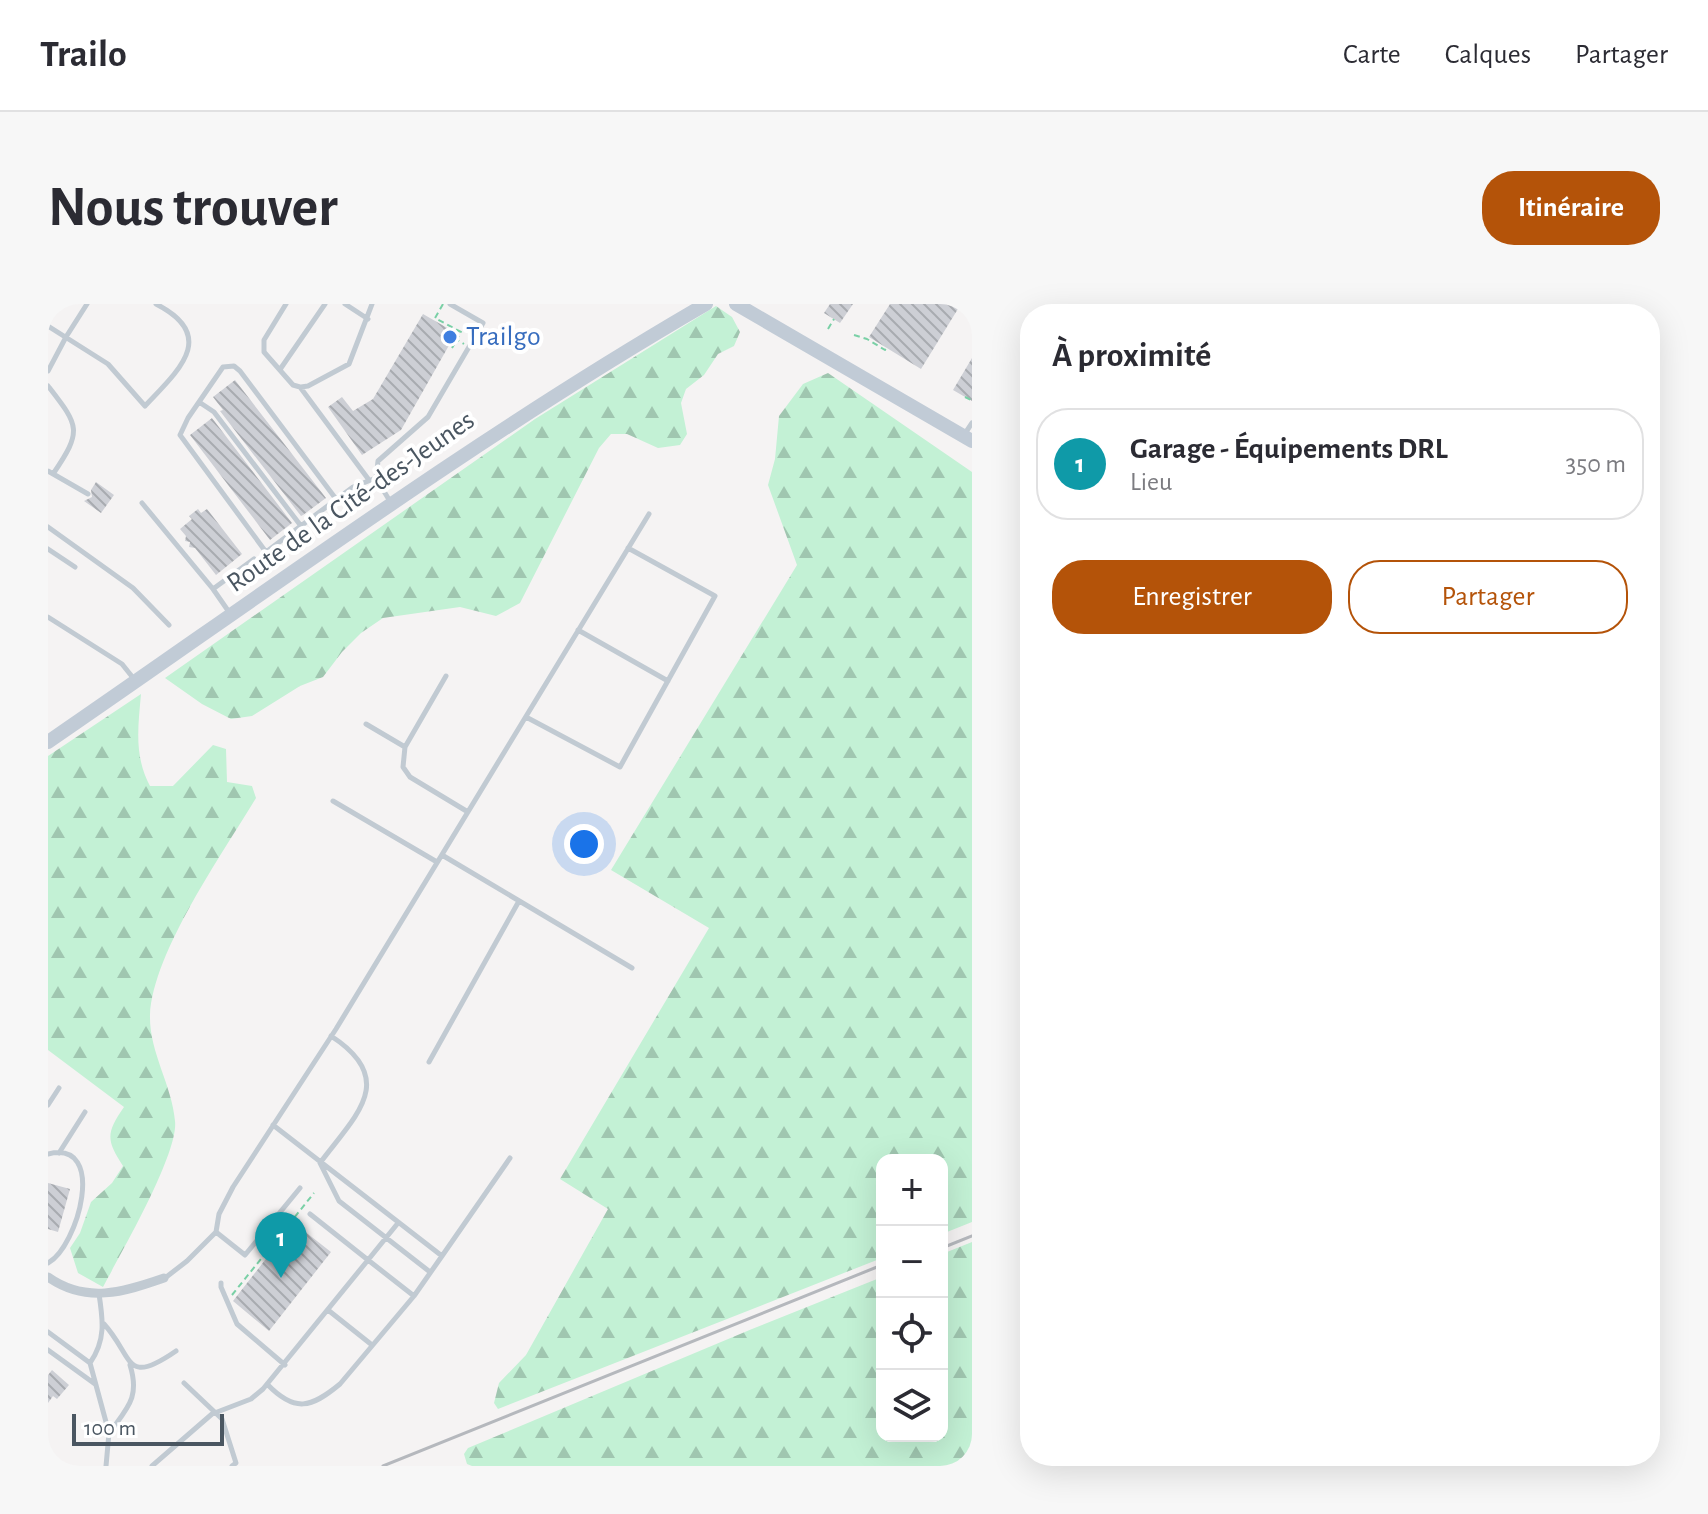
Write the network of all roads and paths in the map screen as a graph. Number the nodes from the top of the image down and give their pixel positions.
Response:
1 (87, 304) edge
2 (156, 304) edge
3 (286, 304) edge
4 (325, 304) edge
5 (345, 304) edge
6 (372, 304) edge
7 (443, 304) edge
8 (450, 304) edge
9 (706, 304) edge
10 (736, 304) edge
11 (368, 319) junction
12 (834, 319) dead end
13 (48, 326) edge
14 (828, 329) dead end
15 (854, 335) dead end
16 (66, 337) junction
17 (886, 347) dead end
18 (452, 348) dead end
19 (281, 368) junction
20 (48, 371) edge
21 (48, 386) edge
22 (300, 387) junction
23 (965, 397) dead end
24 (972, 400) edge
25 (199, 402) junction
26 (969, 433) edge
27 (50, 472) edge
28 (372, 479) junction
29 (88, 494) dead end
30 (336, 499) junction
31 (142, 503) dead end
32 (392, 504) junction
33 (649, 514) dead end
34 (301, 526) junction
35 (48, 527) edge
36 (628, 548) junction
37 (48, 549) edge
38 (254, 559) dead end
39 (75, 567) dead end
40 (213, 589) junction
41 (231, 616) junction
42 (48, 617) edge
43 (169, 625) dead end
44 (578, 630) junction
45 (446, 676) dead end
46 (136, 681) junction
47 (668, 681) junction
48 (526, 717) junction
49 (366, 724) dead end
50 (48, 742) edge
51 (405, 747) junction
52 (333, 801) dead end
53 (468, 812) junction
54 (442, 855) junction
55 (437, 862) junction
56 (519, 901) junction
57 (632, 968) dead end
58 (331, 1036) junction
59 (429, 1062) dead end
60 (59, 1088) dead end
61 (48, 1105) edge
62 (85, 1112) dead end
63 (273, 1125) junction
64 (59, 1153) junction
65 (48, 1154) edge
66 (510, 1158) dead end
67 (320, 1163) junction
68 (300, 1188) dead end
69 (314, 1193) dead end
70 (310, 1214) dead end
71 (398, 1223) junction
72 (216, 1232) junction
73 (386, 1238) junction
74 (442, 1256) junction
75 (368, 1260) junction
76 (48, 1263) edge
77 (430, 1272) junction
78 (48, 1277) edge
79 (164, 1278) joint
80 (221, 1283) dead end
81 (99, 1294) junction
82 (414, 1296) junction
83 (230, 1298) dead end
84 (328, 1310) junction
85 (104, 1324) junction
86 (48, 1332) edge
87 (372, 1345) junction
88 (48, 1350) edge
89 (176, 1351) dead end
90 (90, 1363) junction
91 (130, 1365) junction
92 (285, 1365) junction
93 (184, 1383) dead end
94 (95, 1384) junction
95 (267, 1384) junction
96 (217, 1412) junction
97 (109, 1433) junction
98 (106, 1466) edge
99 (152, 1466) edge
100 (232, 1466) edge

1 - 16 lane
2 - 16 lane
3 - 19 lane
4 - 19 lane
5 - 11 lane
6 - 11 lane
7 - 18 path
8 - 28 lane
9 - 32 main road, Route de la Cité-des-Jeunes
10 - 26 main road
11 - 22 lane
12 - 14 path
13 - 16 lane
15 - 17 path
16 - 20 lane
19 - 22 lane
21 - 27 lane
22 - 28 lane
23 - 24 path
25 - 30 lane
25 - 34 lane
25 - 34 lane
27 - 29 lane
28 - 30 lane
28 - 32 lane
30 - 34 lane
31 - 40 lane
32 - 41 main road, Route de la Cité-des-Jeunes
33 - 36 lane
35 - 43 lane
36 - 44 lane
36 - 47 lane
37 - 39 lane
38 - 40 lane
40 - 41 lane
41 - 46 main road, Route de la Cité-des-Jeunes
42 - 46 lane
44 - 47 lane
44 - 48 lane
45 - 51 lane
46 - 50 main road, Route de la Cité-des-Jeunes
47 - 48 lane
48 - 53 lane
49 - 51 lane
51 - 53 lane
52 - 55 lane
53 - 54 lane
54 - 55 lane
54 - 56 lane
55 - 58 lane
56 - 57 lane
56 - 59 lane
58 - 63 lane
58 - 67 lane
60 - 61 lane
62 - 64 lane
63 - 67 lane
63 - 72 lane
64 - 65 lane
64 - 76 lane
66 - 74 lane
67 - 71 lane
67 - 73 lane
68 - 72 lane
69 - 83 path
70 - 75 lane
71 - 73 lane
71 - 74 lane
72 - 79 lane
73 - 75 lane
73 - 77 lane
74 - 77 lane
75 - 82 lane
75 - 84 lane
77 - 82 lane
78 - 81 street
79 - 81 street
80 - 92 lane
81 - 85 lane
82 - 87 lane
84 - 87 lane
84 - 92 lane
85 - 90 lane
85 - 91 lane
86 - 90 lane
87 - 95 lane
88 - 94 lane
89 - 91 lane
90 - 94 lane
91 - 97 lane
92 - 95 lane
93 - 96 lane
94 - 97 lane
95 - 96 lane
96 - 99 lane
96 - 100 lane
97 - 98 lane

